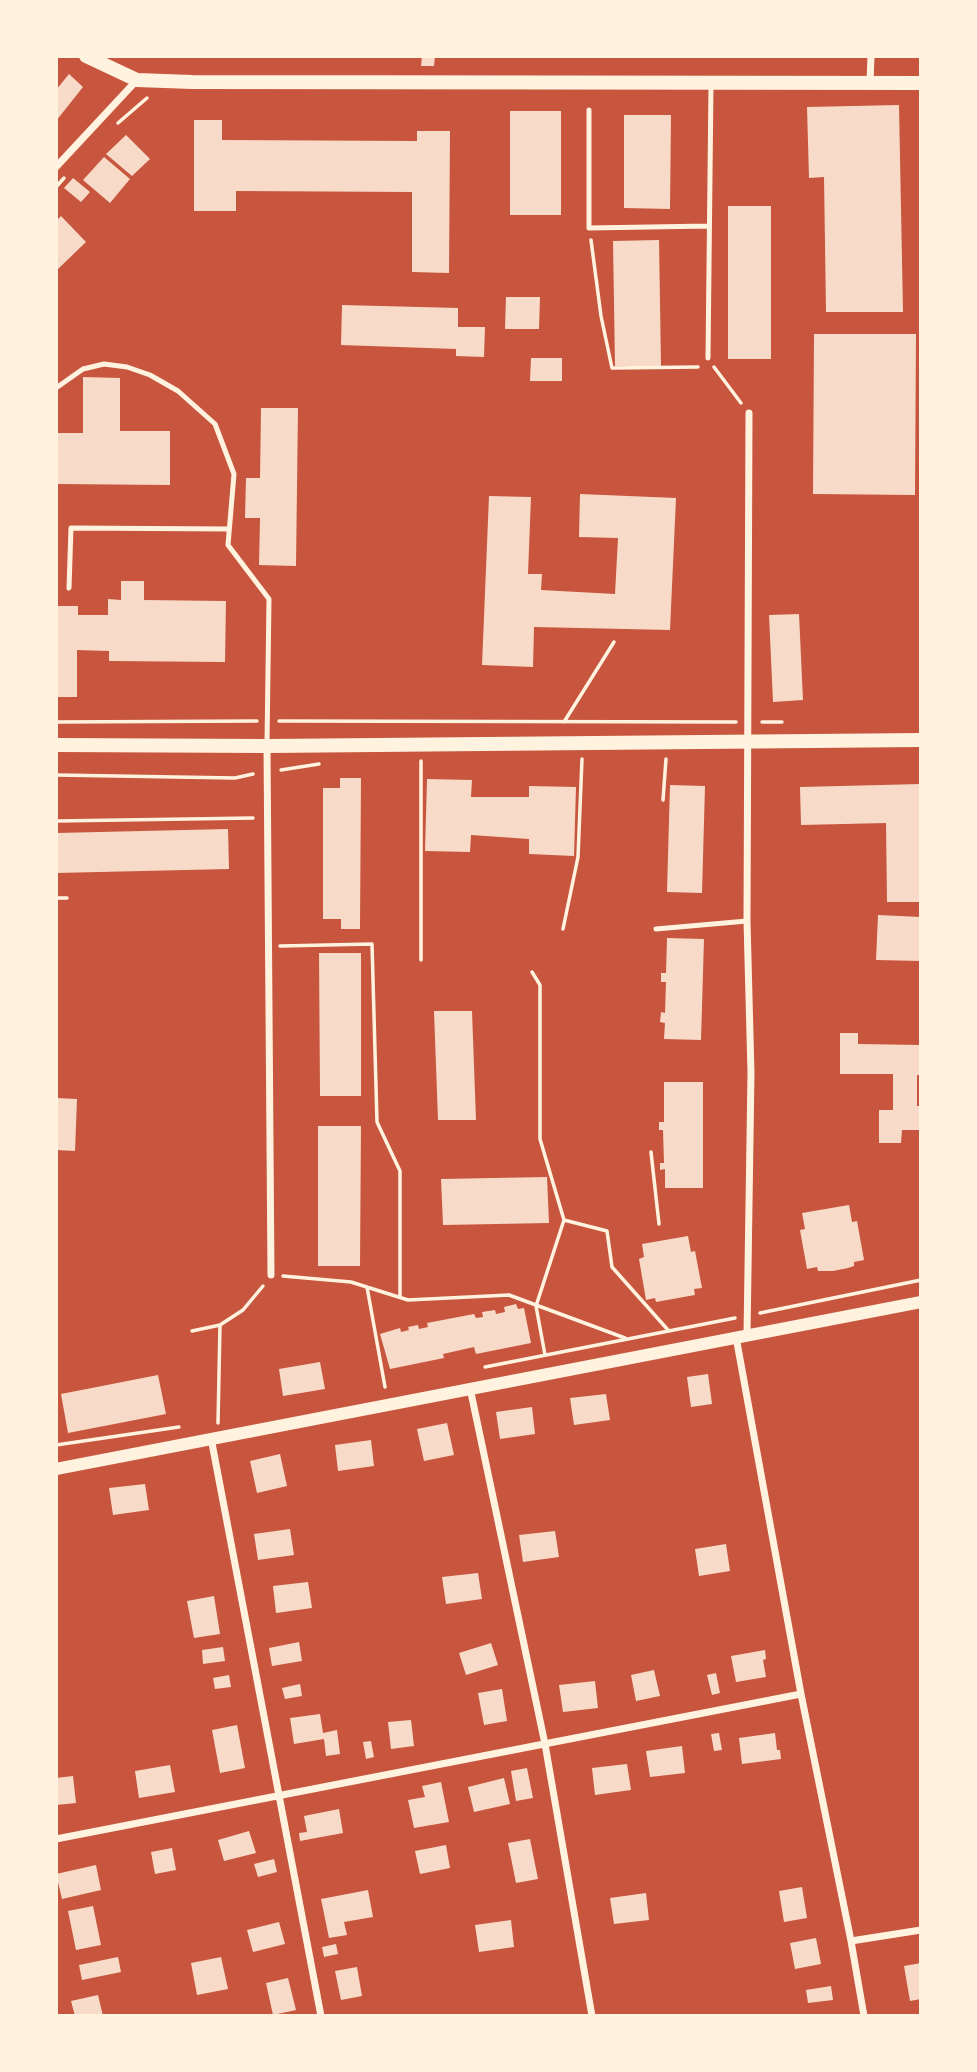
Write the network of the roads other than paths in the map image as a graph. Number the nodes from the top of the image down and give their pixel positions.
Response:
1 (86, 56) edge
2 (871, 56) edge
3 (137, 80) junction
4 (711, 83) junction
5 (870, 83) junction
6 (921, 83) edge
7 (589, 110) dead end
8 (56, 167) edge
9 (709, 226) junction
10 (708, 358) road end
11 (56, 388) edge
12 (749, 413) road end
13 (229, 529) junction
14 (69, 589) dead end
15 (921, 740) edge
16 (747, 742) junction
17 (56, 745) edge
18 (267, 746) junction
19 (747, 921) junction
20 (656, 929) dead end
21 (271, 1275) road end
22 (921, 1302) edge
23 (742, 1336) junction
24 (470, 1387) junction
25 (211, 1438) junction
26 (56, 1469) edge
27 (801, 1694) junction
28 (544, 1744) junction
29 (278, 1796) junction
30 (56, 1839) edge
31 (921, 1930) edge
32 (851, 1941) junction
33 (321, 2016) edge
34 (592, 2016) edge
35 (864, 2016) edge

1 - 3 main road
2 - 5 street
3 - 4 main road
3 - 8 street
4 - 5 main road
4 - 9 lane
5 - 6 main road
7 - 9 lane
9 - 10 lane
11 - 13 lane
12 - 16 street
13 - 14 lane
13 - 18 lane
15 - 16 main road
16 - 18 main road
16 - 19 street
17 - 18 main road
18 - 21 street
19 - 20 lane
19 - 23 street
22 - 23 street
23 - 24 street
23 - 27 street
24 - 25 street
24 - 28 street
25 - 26 street
25 - 29 street
27 - 28 street
27 - 32 street
28 - 29 street
28 - 34 street
29 - 30 street
29 - 33 street
31 - 32 street
32 - 35 street

